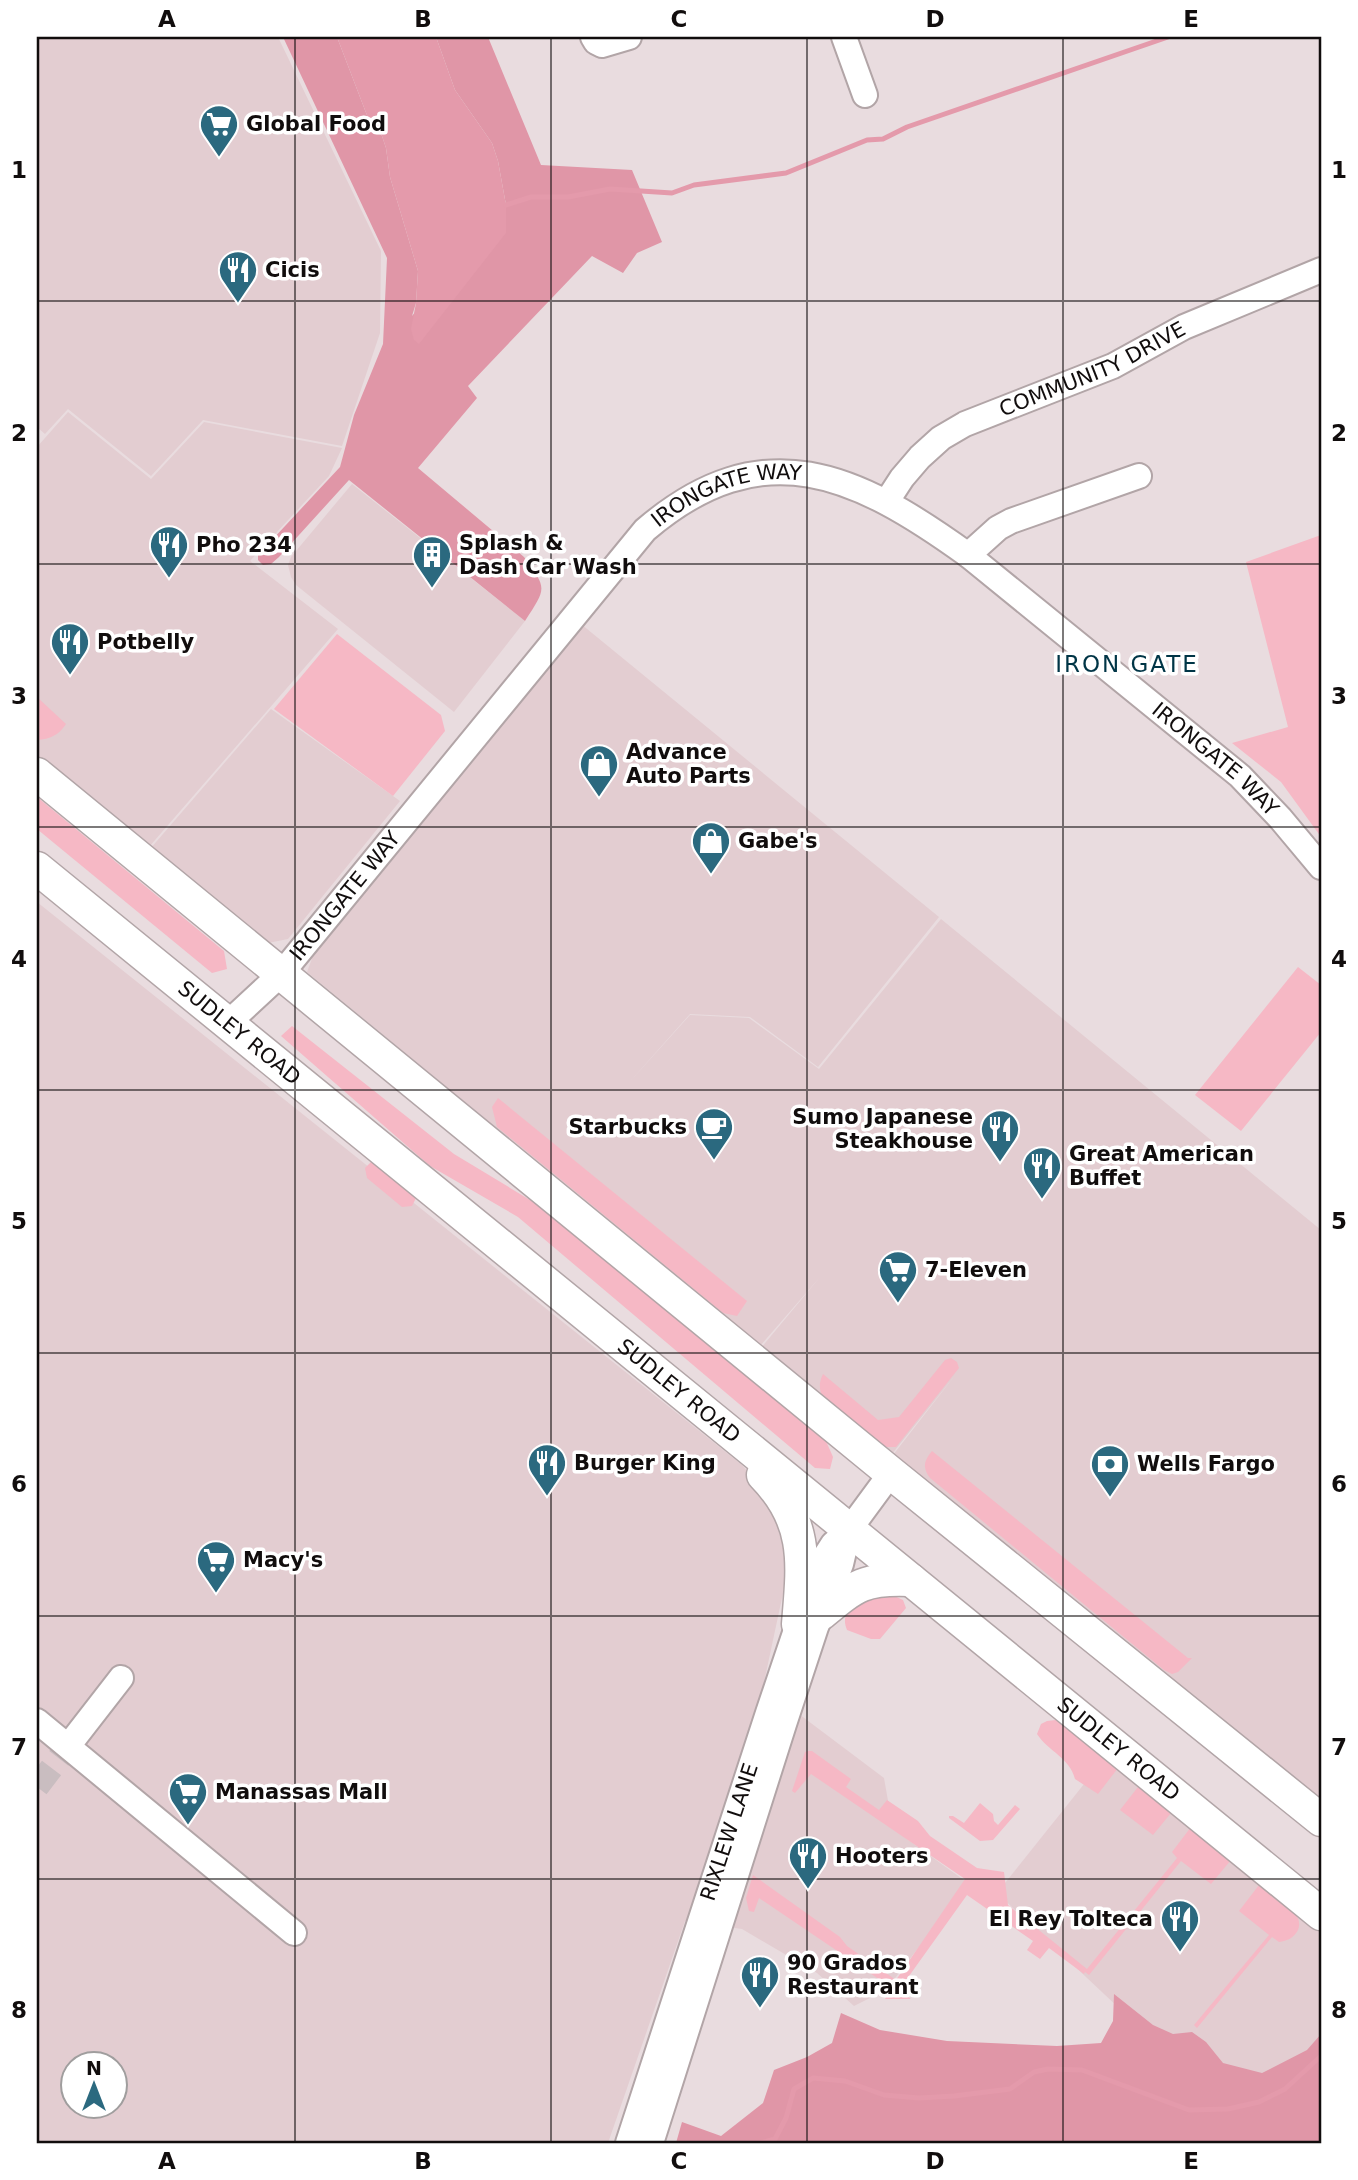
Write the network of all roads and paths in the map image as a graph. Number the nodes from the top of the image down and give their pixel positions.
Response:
1 (593, 37) edge
2 (629, 37) edge
3 (844, 37) edge
4 (865, 95) dead end
5 (1321, 270) edge
6 (1139, 476) dead end
7 (887, 501) junction
8 (968, 555) junction
9 (37, 774) edge
10 (1321, 867) edge
11 (37, 868) edge
12 (281, 974) junction
13 (228, 1023) junction
14 (702, 1410) junction
15 (891, 1473) junction
16 (849, 1530) junction
17 (911, 1580) junction
18 (809, 1619) junction
19 (121, 1678) dead end
20 (37, 1721) edge
21 (69, 1745) junction
22 (1321, 1820) edge
23 (1321, 1914) edge
24 (294, 1933) dead end
25 (628, 2143) edge
26 (651, 2143) edge

1 - 2 street
3 - 4 street
5 - 7 street, COMMUNITY DRIVE
6 - 8 street
7 - 8 street, IRONGATE WAY
7 - 12 street, IRONGATE WAY
8 - 10 street, IRONGATE WAY
9 - 12 main road
11 - 13 main road, SUDLEY ROAD
12 - 13 street, IRONGATE WAY
12 - 15 main road
13 - 14 main road, SUDLEY ROAD
14 - 16 main road, SUDLEY ROAD
14 - 18 main road
15 - 16 street, RIXLEW LANE
15 - 22 main road
16 - 17 main road, SUDLEY ROAD
16 - 18 street, RIXLEW LANE
17 - 18 main road
17 - 23 main road, SUDLEY ROAD
18 - 25 street, RIXLEW LANE
18 - 26 street, RIXLEW LANE
19 - 21 street
20 - 21 street
21 - 24 street

